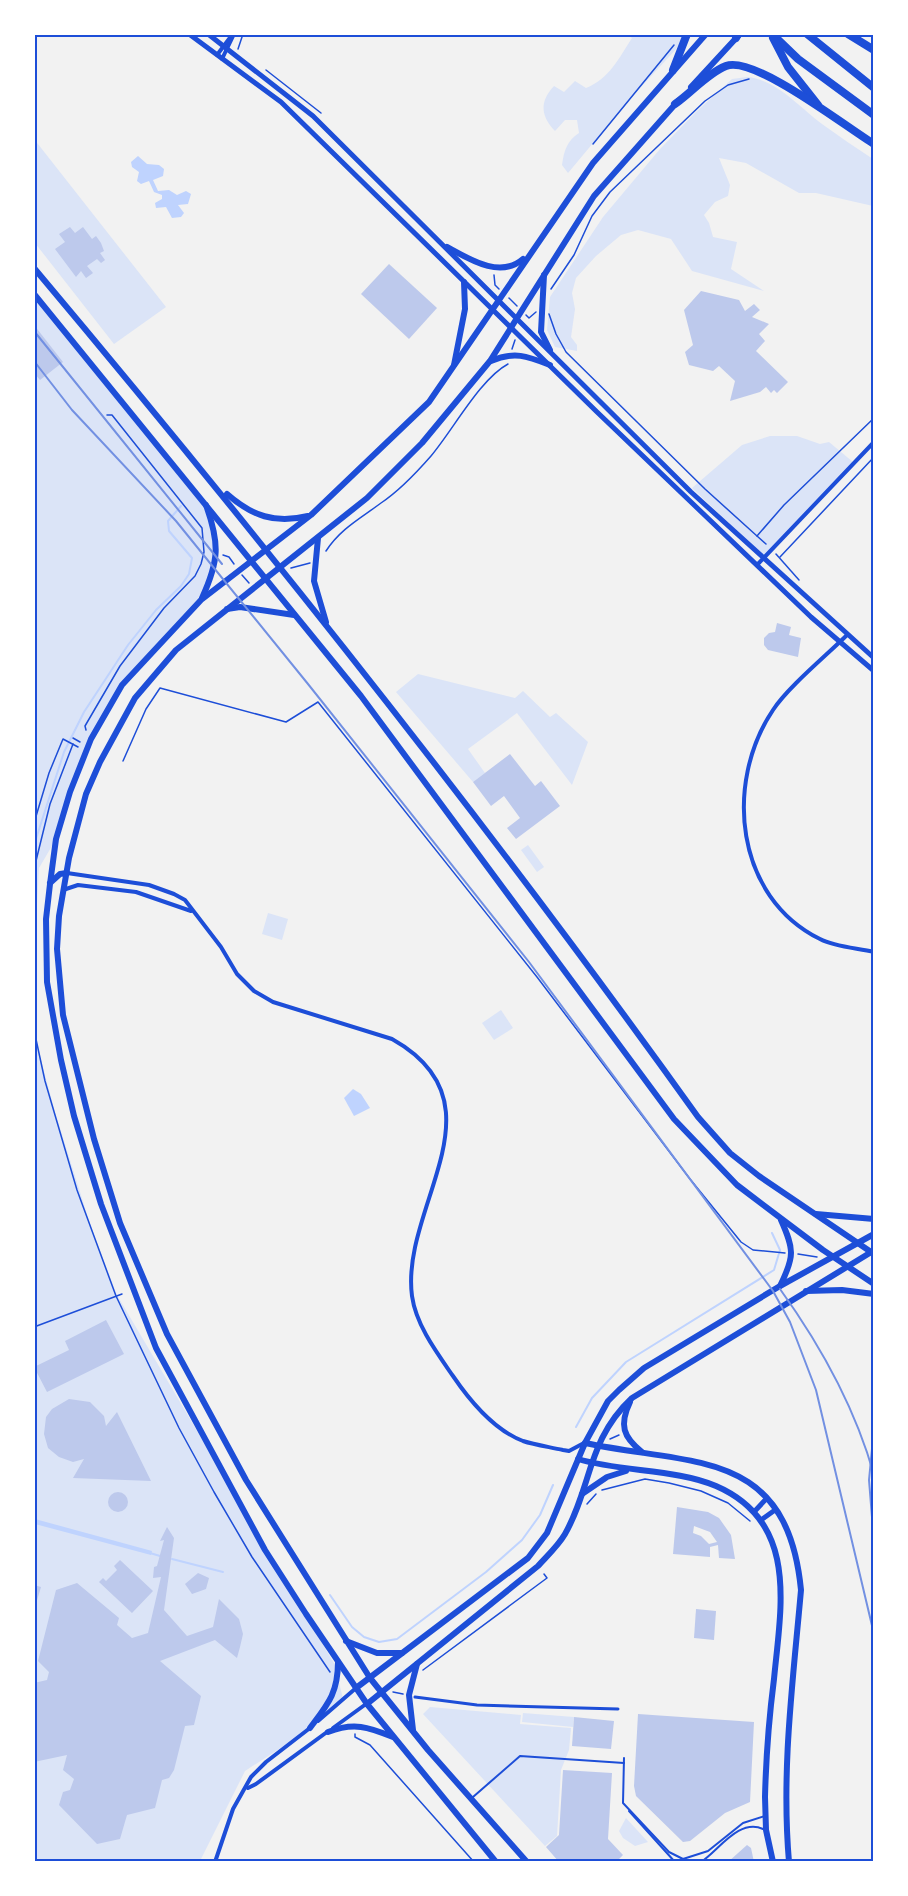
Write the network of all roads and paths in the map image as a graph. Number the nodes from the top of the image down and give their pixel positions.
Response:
1 (189, 34) edge
2 (208, 34) edge
3 (233, 34) edge
4 (243, 34) edge
5 (687, 34) edge
6 (706, 34) edge
7 (772, 34) edge
8 (807, 34) edge
9 (848, 34) edge
10 (856, 34) edge
11 (738, 36) edge
12 (675, 44) dead end
13 (225, 47) junction
14 (871, 48) edge
15 (238, 50) dead end
16 (220, 57) junction
17 (673, 70) junction
18 (749, 80) dead end
19 (283, 82) dead end
20 (873, 88) edge
21 (675, 104) junction
22 (825, 112) junction
23 (873, 115) edge
24 (327, 119) dead end
25 (593, 144) dead end
26 (873, 144) edge
27 (447, 247) junction
28 (528, 255) junction
29 (34, 268) edge
30 (494, 268) junction
31 (545, 272) junction
32 (464, 282) junction
33 (34, 294) edge
34 (504, 294) junction
35 (549, 295) dead end
36 (500, 301) junction
37 (494, 310) junction
38 (521, 310) junction
39 (541, 312) junction
40 (517, 317) junction
41 (512, 326) junction
42 (550, 350) junction
43 (490, 362) junction
44 (510, 363) dead end
45 (550, 365) junction
46 (453, 369) junction
47 (107, 415) dead end
48 (873, 418) edge
49 (873, 442) edge
50 (873, 457) edge
51 (212, 482) junction
52 (203, 499) junction
53 (311, 515) junction
54 (318, 538) junction
55 (267, 548) junction
56 (326, 551) dead end
57 (780, 558) dead end
58 (252, 559) junction
59 (763, 559) junction
60 (315, 561) junction
61 (757, 565) junction
62 (280, 566) junction
63 (289, 569) dead end
64 (267, 576) junction
65 (201, 600) junction
66 (225, 609) junction
67 (294, 615) junction
68 (327, 625) junction
69 (847, 635) junction
70 (840, 643) junction
71 (873, 658) edge
72 (873, 671) edge
73 (86, 730) dead end
74 (73, 738) dead end
75 (80, 742) dead end
76 (73, 744) junction
77 (78, 747) dead end
78 (123, 761) dead end
79 (34, 823) edge
80 (34, 869) edge
81 (67, 873) junction
82 (50, 884) junction
83 (63, 890) junction
84 (192, 911) junction
85 (873, 952) edge
86 (70, 1043) junction
87 (61, 1060) junction
88 (812, 1214) junction
89 (781, 1219) junction
90 (873, 1219) edge
91 (873, 1234) edge
92 (858, 1243) junction
93 (872, 1252) edge
94 (780, 1253) dead end
95 (833, 1257) junction
96 (847, 1266) junction
97 (139, 1272) junction
98 (129, 1280) junction
99 (873, 1284) edge
100 (780, 1286) junction
101 (806, 1291) junction
102 (122, 1294) dead end
103 (873, 1294) edge
104 (34, 1327) edge
105 (632, 1398) junction
106 (624, 1433) junction
107 (585, 1443) junction
108 (602, 1447) junction
109 (569, 1451) junction
110 (642, 1452) junction
111 (578, 1459) junction
112 (590, 1463) junction
113 (629, 1470) junction
114 (598, 1483) junction
115 (599, 1491) junction
116 (581, 1494) junction
117 (767, 1498) junction
118 (585, 1505) dead end
119 (775, 1509) junction
120 (753, 1512) junction
121 (760, 1520) junction
122 (752, 1523) dead end
123 (544, 1574) dead end
124 (346, 1640) junction
125 (402, 1653) junction
126 (338, 1661) junction
127 (417, 1664) junction
128 (420, 1676) dead end
129 (370, 1678) junction
130 (356, 1688) junction
131 (382, 1693) junction
132 (415, 1696) dead end
133 (367, 1704) junction
134 (618, 1709) dead end
135 (310, 1728) junction
136 (328, 1732) junction
137 (414, 1733) junction
138 (355, 1737) dead end
139 (394, 1738) junction
140 (624, 1758) dead end
141 (624, 1763) junction
142 (247, 1788) junction
143 (473, 1797) junction
144 (628, 1809) junction
145 (765, 1816) junction
146 (766, 1830) junction
147 (215, 1862) edge
148 (474, 1862) edge
149 (496, 1862) edge
150 (527, 1862) edge
151 (675, 1862) edge
152 (701, 1862) edge
153 (773, 1862) edge
154 (789, 1862) edge

1 - 16 street
2 - 13 street
3 - 13 street
4 - 15 path
5 - 17 highway
6 - 17 main road
7 - 22 highway
7 - 23 highway
8 - 20 highway
9 - 14 highway
10 - 14 highway
11 - 21 main road
12 - 25 path
13 - 16 street
13 - 27 street
16 - 32 street
17 - 28 main road
18 - 35 path
19 - 24 path
21 - 22 highway
21 - 31 main road
22 - 26 highway
27 - 30 main road
27 - 36 street
28 - 30 main road
28 - 34 main road
29 - 51 main road
30 - 34 path
31 - 38 main road
31 - 39 main road
32 - 37 street
32 - 46 main road
33 - 52 main road
34 - 36 main road
34 - 38 path
36 - 37 main road
36 - 40 street
37 - 41 street
37 - 46 main road
38 - 39 path
38 - 40 main road
39 - 42 main road
39 - 48 path
40 - 41 main road
40 - 42 street
41 - 43 main road
41 - 45 street
42 - 59 street
43 - 45 main road
43 - 54 main road
44 - 56 path
45 - 61 street
46 - 53 main road
47 - 73 path
49 - 59 street
50 - 57 path
51 - 53 main road
51 - 55 main road
52 - 58 main road
52 - 65 main road
53 - 55 main road
54 - 60 main road
54 - 62 main road
55 - 58 main road
55 - 62 main road
58 - 64 main road
58 - 65 main road
59 - 61 street
59 - 69 street
60 - 63 path
60 - 68 main road
61 - 70 street
62 - 64 main road
62 - 68 main road
64 - 66 main road
64 - 67 main road
65 - 82 main road
66 - 67 main road
66 - 81 main road
67 - 89 main road
68 - 88 main road
69 - 70 street
69 - 71 street
70 - 72 street
70 - 85 street
74 - 75 path
76 - 77 path
76 - 79 path
76 - 80 path
78 - 94 path
81 - 82 main road
81 - 83 main road
81 - 84 street
82 - 87 main road
83 - 84 street
83 - 86 main road
84 - 109 street
86 - 87 main road
86 - 97 main road
87 - 98 main road
88 - 90 main road
88 - 92 main road
89 - 95 main road
89 - 100 main road
91 - 92 main road
92 - 93 main road
92 - 95 main road
93 - 96 main road
95 - 96 main road
95 - 100 main road
96 - 99 main road
96 - 101 main road
97 - 98 main road
97 - 124 main road
98 - 126 main road
100 - 107 main road
101 - 103 main road
101 - 105 main road
102 - 104 path
105 - 106 main road
105 - 108 main road
106 - 108 path
106 - 110 main road
107 - 108 main road
107 - 109 street
107 - 111 main road
108 - 110 main road
108 - 112 main road
109 - 111 street
110 - 117 main road
111 - 112 main road
111 - 125 main road
112 - 113 main road
112 - 116 main road
113 - 114 main road
113 - 120 main road
114 - 115 path
114 - 116 main road
115 - 118 path
115 - 122 path
116 - 127 main road
117 - 119 main road
117 - 120 street
119 - 121 street
119 - 154 main road
120 - 121 main road
121 - 145 main road
123 - 128 path
124 - 125 main road
124 - 129 main road
125 - 129 main road
126 - 130 main road
126 - 135 main road
127 - 131 main road
127 - 137 main road
129 - 130 main road
129 - 131 main road
130 - 133 main road
130 - 135 street
131 - 133 main road
131 - 137 main road
132 - 134 street
133 - 136 street
133 - 139 main road
135 - 142 street
136 - 139 main road
136 - 142 street
137 - 143 main road
138 - 148 path
139 - 149 main road
140 - 141 lane
141 - 143 lane
141 - 144 lane
142 - 147 street
143 - 150 main road
144 - 145 lane
144 - 151 lane
145 - 146 main road
146 - 152 lane
146 - 153 main road

